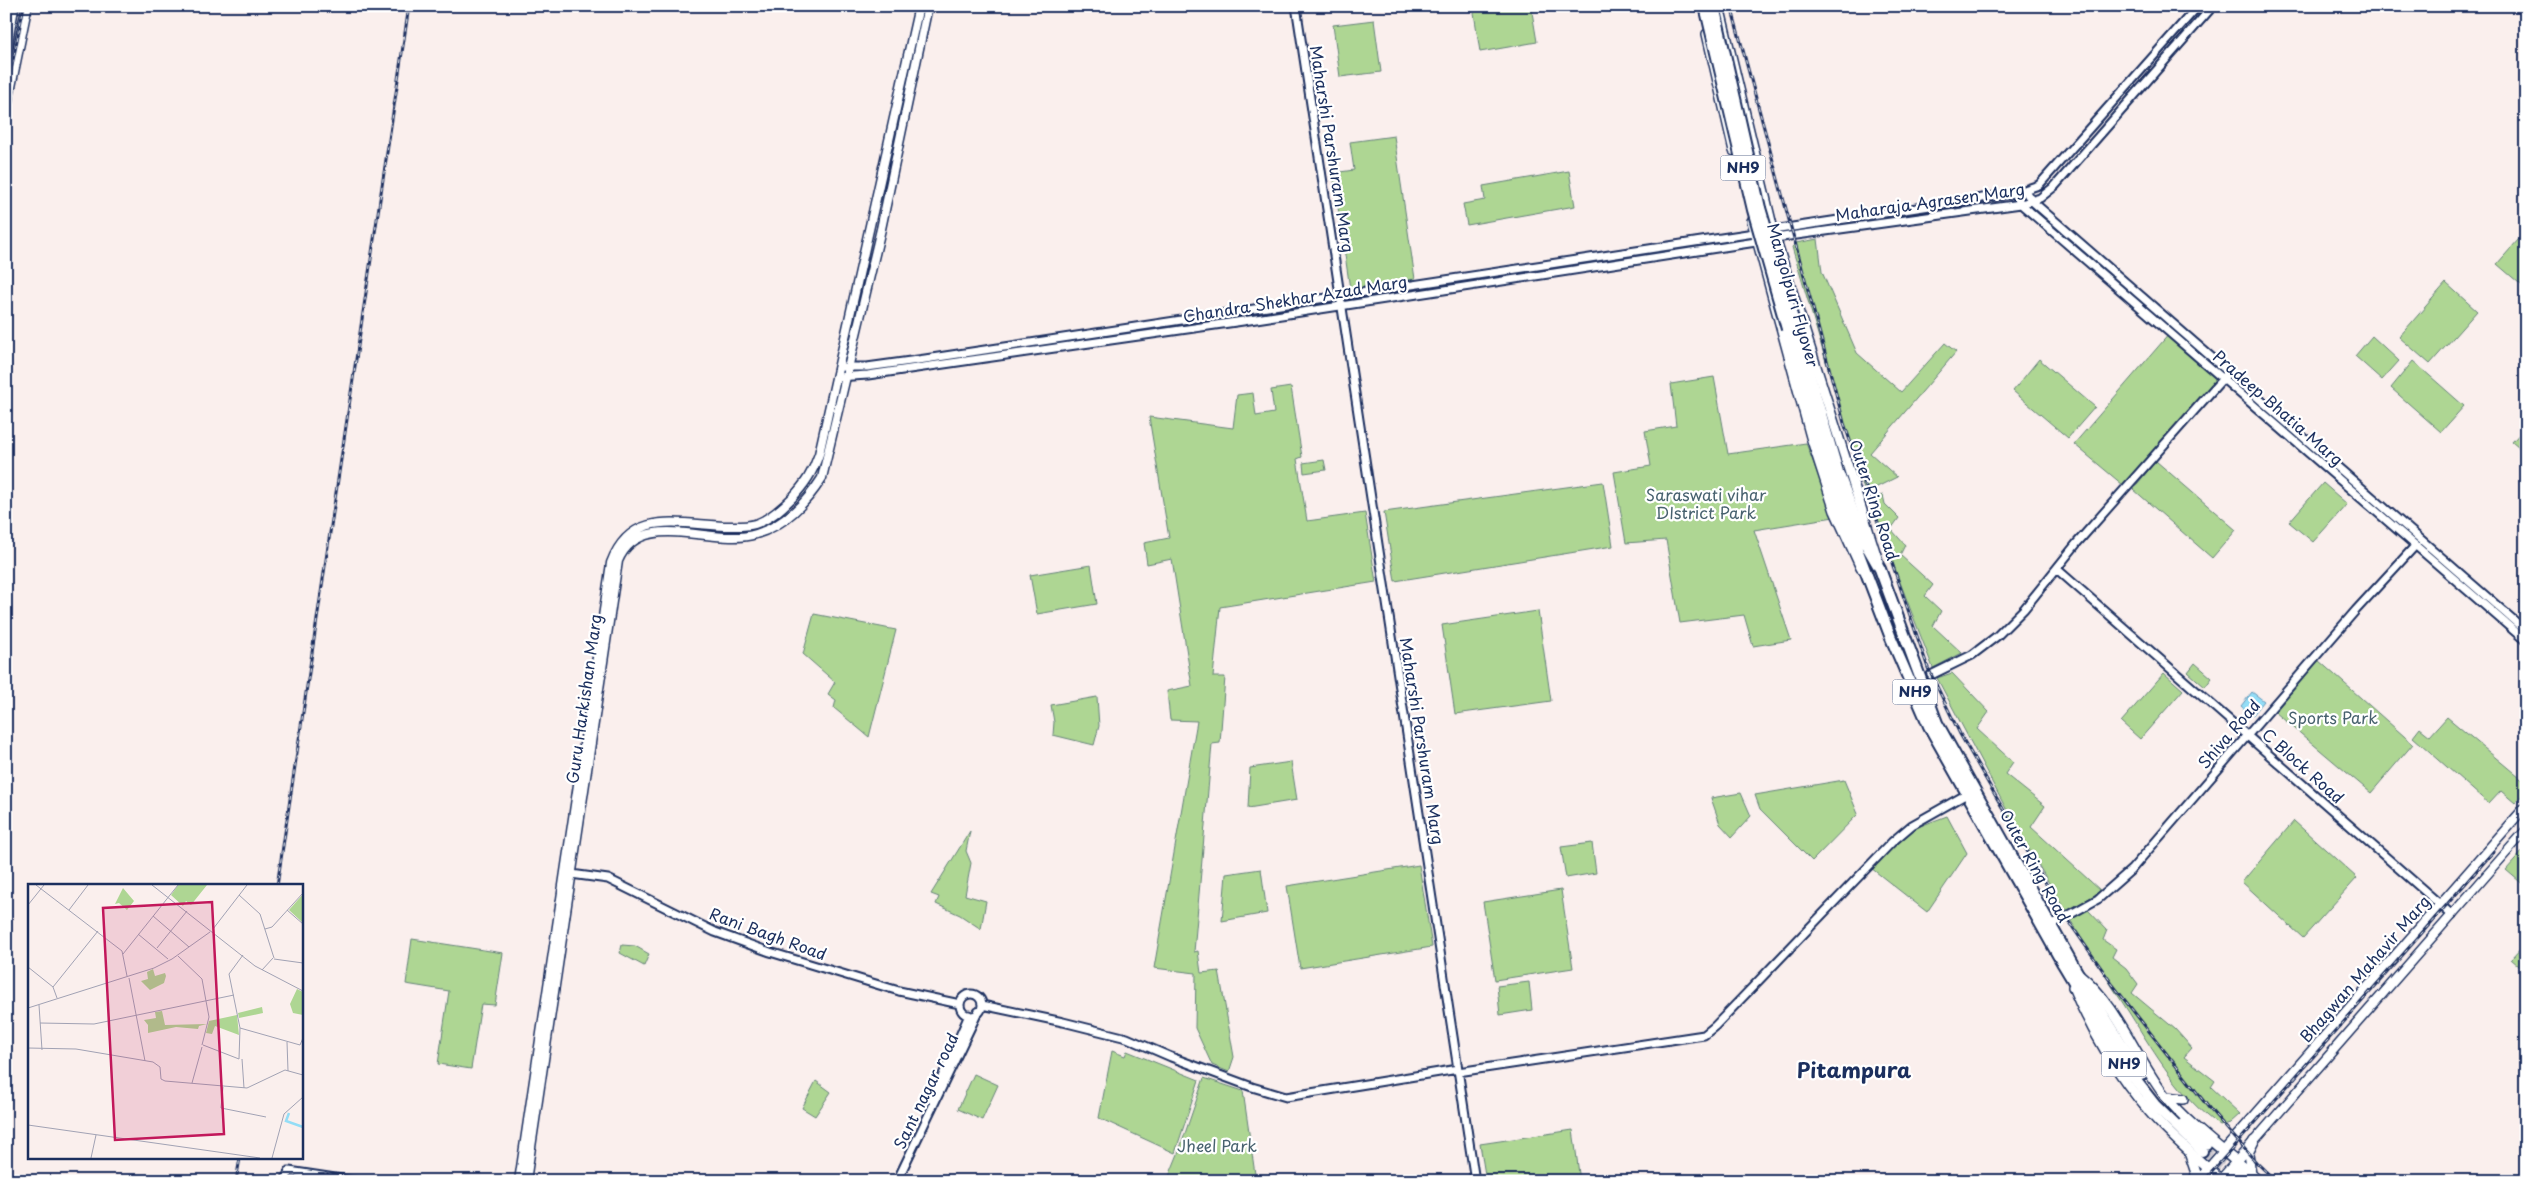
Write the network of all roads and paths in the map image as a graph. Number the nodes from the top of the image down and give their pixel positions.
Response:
1 (14, 6) edge
2 (27, 6) edge
3 (918, 6) edge
4 (928, 6) edge
5 (1296, 6) edge
6 (1700, 6) edge
7 (1705, 6) edge
8 (1714, 6) edge
9 (1719, 6) edge
10 (2198, 6) edge
11 (2213, 6) edge
12 (9, 24) edge
13 (6, 49) edge
14 (903, 76) junction
15 (913, 79) junction
16 (6, 109) edge
17 (1750, 134) junction
18 (1731, 138) junction
19 (2025, 191) junction
20 (2015, 193) junction
21 (2032, 201) junction
22 (2021, 204) junction
23 (1834, 221) junction
24 (1836, 230) junction
25 (1774, 234) junction
26 (1755, 237) junction
27 (1718, 239) junction
28 (1718, 248) junction
29 (1465, 277) junction
30 (1789, 283) junction
31 (1466, 287) junction
32 (1770, 288) junction
33 (1340, 296) junction
34 (1341, 306) junction
35 (839, 367) junction
36 (850, 367) junction
37 (2229, 372) junction
38 (837, 377) junction
39 (847, 377) junction
40 (2223, 379) junction
41 (1859, 541) junction
42 (2415, 546) junction
43 (1880, 570) junction
44 (2058, 570) junction
45 (1871, 586) junction
46 (2526, 631) edge
47 (2526, 641) edge
48 (1932, 675) dead end
49 (2247, 734) junction
50 (1967, 794) junction
51 (2526, 806) edge
52 (2526, 830) edge
53 (572, 874) junction
54 (2440, 904) junction
55 (2452, 915) junction
56 (2051, 925) junction
57 (2063, 964) junction
58 (2077, 972) junction
59 (960, 1004) junction
60 (982, 1005) junction
61 (978, 1012) junction
62 (969, 1015) junction
63 (1458, 1071) junction
64 (2166, 1097) junction
65 (2183, 1099) dead end
66 (2254, 1140) junction
67 (2224, 1150) junction
68 (2188, 1151) junction
69 (2236, 1161) junction
70 (2208, 1168) junction
71 (2245, 1179) edge
72 (2220, 1180) edge
73 (285, 1181) edge
74 (355, 1181) edge
75 (519, 1181) edge
76 (526, 1181) edge
77 (892, 1181) edge
78 (898, 1181) edge
79 (1475, 1181) edge
80 (2196, 1181) edge
81 (2230, 1181) edge

1 - 12 main road
2 - 16 main road
3 - 14 main road, Guru Harkishan Marg
4 - 15 main road, Guru Harkishan Marg
5 - 33 street, Maharshi Parshuram Marg
6 - 18 main road, Outer Ring Road
7 - 41 highway, Mangolpuri Flyover / NH9, bridge
8 - 41 highway, Mangolpuri Flyover / NH9, bridge
9 - 17 main road, Outer Ring Road
10 - 19 street, Maharaja Agrasen Marg
11 - 21 street, Maharaja Agrasen Marg
12 - 13 main road
14 - 15 main road
14 - 35 main road, Guru Harkishan Marg
15 - 36 main road, Guru Harkishan Marg
17 - 18 main road
17 - 25 main road, Outer Ring Road
18 - 26 main road, Outer Ring Road
19 - 20 street, Maharaja Agrasen Marg
19 - 21 street, Pradeep Bhatia Marg
20 - 22 street, Pradeep Bhatia Marg
20 - 23 street, Maharaja Agrasen Marg
21 - 22 street, Maharaja Agrasen Marg
21 - 37 street, Pradeep Bhatia Marg
22 - 24 street, Maharaja Agrasen Marg
22 - 40 street, Pradeep Bhatia Marg
23 - 24 street
23 - 25 street, Maharaja Agrasen Marg
24 - 25 street, Maharaja Agrasen Marg
25 - 30 main road, Outer Ring Road
26 - 27 street, Chandra Shekhar Azad Marg
26 - 28 street, Chandra Shekhar Azad Marg
26 - 32 main road, Outer Ring Road
27 - 28 street
27 - 29 street, Chandra Shekhar Azad Marg
28 - 31 street, Chandra Shekhar Azad Marg
29 - 31 street
29 - 33 street, Chandra Shekhar Azad Marg
30 - 32 main road
30 - 43 main road, Outer Ring Road
31 - 34 street, Chandra Shekhar Azad Marg
32 - 45 main road, Outer Ring Road
33 - 34 street, Maharshi Parshuram Marg
33 - 36 street, Chandra Shekhar Azad Marg
34 - 39 street, Chandra Shekhar Azad Marg
34 - 63 street, Maharshi Parshuram Marg
35 - 36 street, Chandra Shekhar Azad Marg
35 - 38 main road, Guru Harkishan Marg
36 - 39 main road, Guru Harkishan Marg
37 - 40 street
37 - 46 street, Pradeep Bhatia Marg
38 - 39 street, Chandra Shekhar Azad Marg
38 - 75 main road, Guru Harkishan Marg
39 - 53 main road, Guru Harkishan Marg
40 - 42 street, Pradeep Bhatia Marg
40 - 44 street
41 - 43 highway, Mangolpuri Flyover
41 - 45 highway, Mangolpuri Flyover / NH9
42 - 47 street, Pradeep Bhatia Marg
42 - 49 street, Shiva Road
43 - 56 highway, Outer Ring Road
44 - 48 street
44 - 49 street, C Block Road
45 - 50 highway, Outer Ring Road / NH9
49 - 54 street, C Block Road
49 - 56 street, Shiva Road
50 - 57 highway, Outer Ring Road / NH9
50 - 63 street
51 - 54 main road, Bhagwan Mahavir Marg
52 - 55 main road, Bhagwan Mahavir Marg
53 - 59 street, Rani Bagh Road
53 - 76 main road, Guru Harkishan Marg
54 - 55 street, C Block Road
54 - 67 main road, Bhagwan Mahavir Marg
55 - 66 main road, Bhagwan Mahavir Marg
56 - 58 highway, Outer Ring Road
57 - 58 highway, Outer Ring Road / NH9
57 - 68 main road
58 - 64 main road
59 - 60 street
59 - 62 street
60 - 61 street
60 - 63 street
61 - 62 street
61 - 78 street, Sant nagar road
62 - 77 street, Sant nagar road
63 - 79 street, Maharshi Parshuram Marg
64 - 65 main road
64 - 67 main road
66 - 69 main road, Bhagwan Mahavir Marg
66 - 71 main road
67 - 69 main road
67 - 70 main road, Bhagwan Mahavir Marg
68 - 70 main road
68 - 80 main road
69 - 71 main road
69 - 72 main road, Bhagwan Mahavir Marg
70 - 72 main road
70 - 80 main road, Bhagwan Mahavir Marg
71 - 81 main road
73 - 74 street

